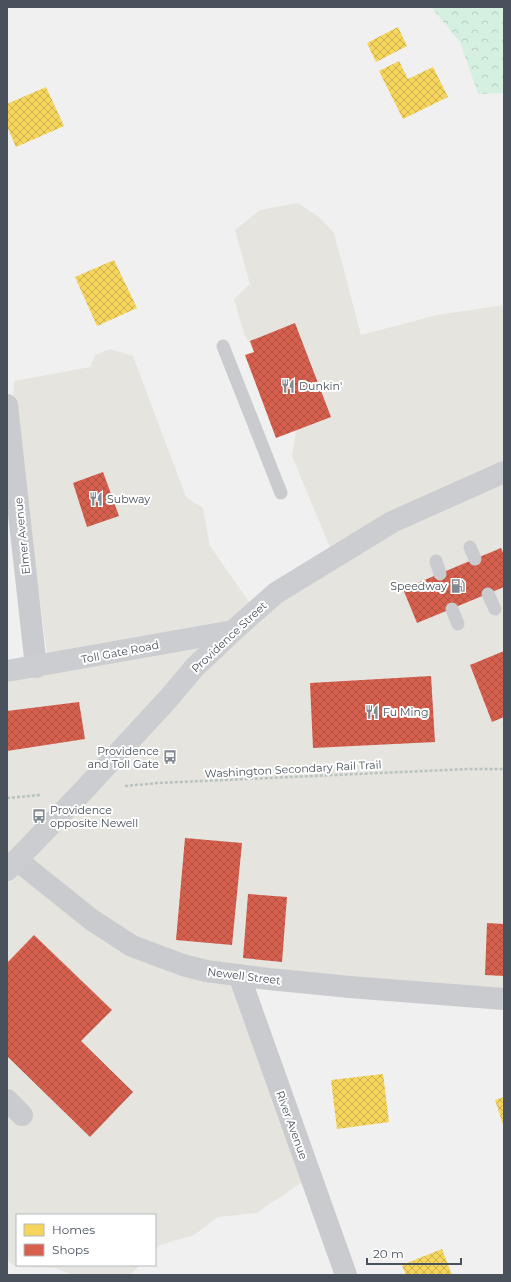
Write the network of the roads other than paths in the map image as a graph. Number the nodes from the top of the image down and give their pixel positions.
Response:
1 (223, 346) dead end
2 (7, 405) edge
3 (504, 472) edge
4 (281, 493) dead end
5 (488, 594) dead end
6 (452, 609) dead end
7 (495, 609) dead end
8 (458, 624) dead end
9 (233, 631) junction
10 (36, 667) junction
11 (7, 671) edge
12 (12, 865) edge
13 (239, 975) junction
14 (504, 999) edge
15 (7, 1100) edge
16 (22, 1115) dead end
17 (346, 1275) edge

1 - 4 lane
2 - 10 street, Elmer Avenue
3 - 9 main road, Providence Street
5 - 7 lane
6 - 8 lane
9 - 10 main road, Toll Gate Road
9 - 12 main road, Providence Street
10 - 11 main road, Toll Gate Road
12 - 13 street, Newell Street
13 - 14 street, Newell Street
13 - 17 street, River Avenue
15 - 16 street

